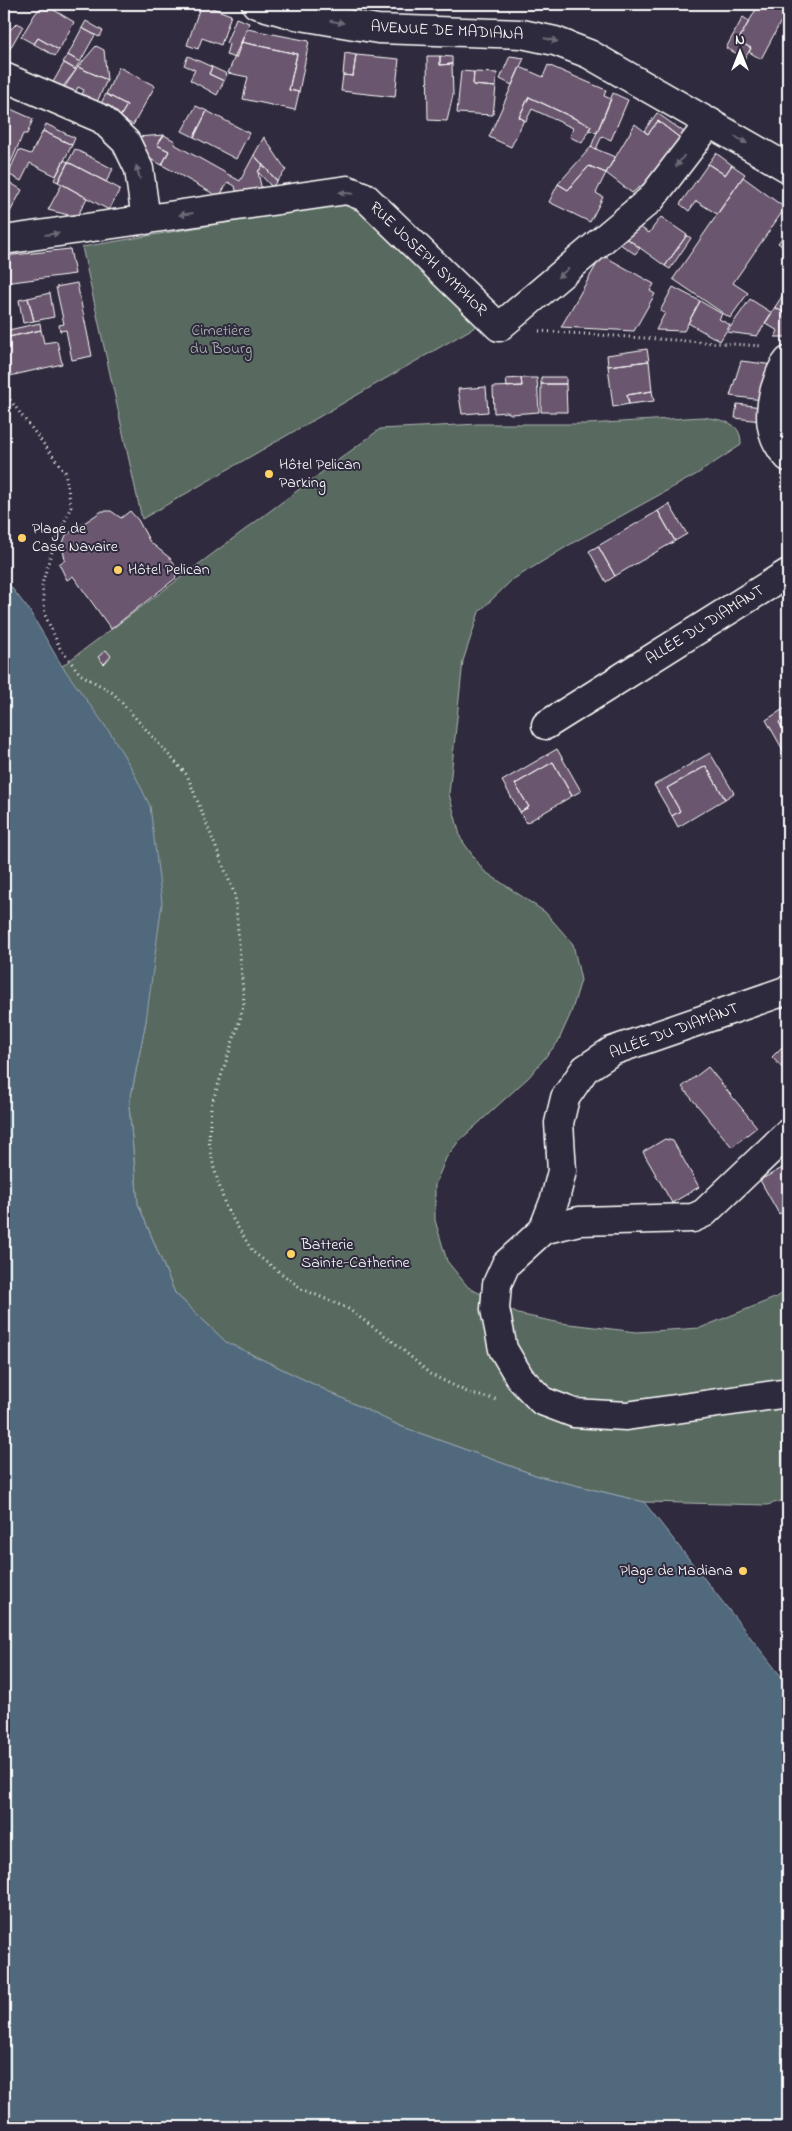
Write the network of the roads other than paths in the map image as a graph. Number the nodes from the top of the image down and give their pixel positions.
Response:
1 (256, 4) edge
2 (4, 77) edge
3 (710, 122) junction
4 (788, 168) edge
5 (146, 220) junction
6 (4, 240) edge
7 (780, 354) edge
8 (788, 457) edge
9 (788, 573) edge
10 (546, 725) dead end
11 (788, 990) edge
12 (788, 1133) edge
13 (543, 1230) junction
14 (788, 1393) edge

1 -> 3 street, AVENUE DE MADIANA
5 -> 2 street
3 -> 4 street, AVENUE DE MADIANA
3 -> 5 street, RUE JOSEPH SYMPHOR
6 -> 5 street, RUE JOSEPH SYMPHOR
7 - 8 street
9 - 10 street, ALLÉE DU DIAMANT
11 - 13 street, ALLÉE DU DIAMANT
12 - 13 street
13 - 14 street, ALLÉE DU DIAMANT

